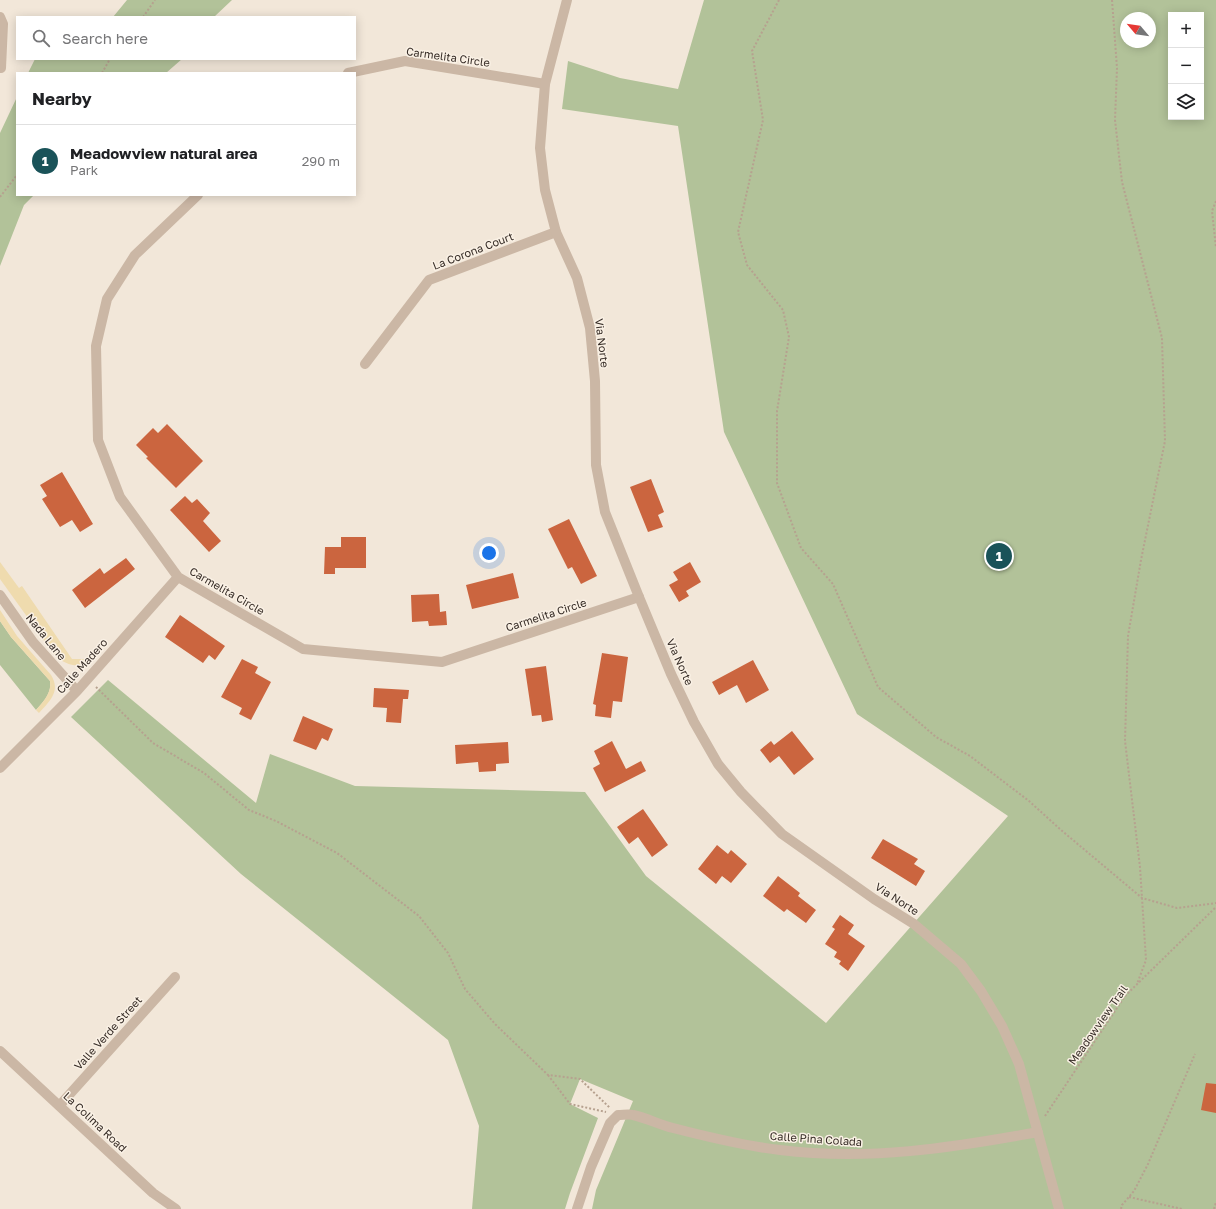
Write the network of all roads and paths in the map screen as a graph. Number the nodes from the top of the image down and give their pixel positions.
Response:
1 (155, 0) edge
2 (567, 0) edge
3 (779, 0) edge
4 (1112, 0) edge
5 (144, 16) edge
6 (0, 17) edge
7 (109, 60) edge
8 (1, 68) edge
9 (103, 72) edge
10 (353, 72) edge
11 (545, 84) junction
12 (16, 176) edge
13 (197, 196) edge
14 (0, 197) edge
15 (1216, 201) edge
16 (556, 232) junction
17 (1216, 248) edge
18 (365, 364) dead end
19 (178, 577) junction
20 (0, 595) edge
21 (639, 597) junction
22 (88, 678) junction
23 (77, 691) junction
24 (0, 768) edge
25 (1142, 898) junction
26 (1216, 903) edge
27 (1216, 907) edge
28 (174, 977) dead end
29 (1137, 984) junction
30 (0, 1051) edge
31 (1195, 1054) dead end
32 (548, 1075) junction
33 (60, 1105) junction
34 (618, 1115) junction
35 (1038, 1129) junction
36 (1128, 1197) junction
37 (1216, 1202) edge
38 (176, 1209) edge
39 (577, 1209) edge
40 (1059, 1209) edge
41 (1121, 1209) edge
42 (1182, 1209) edge
43 (1214, 1209) edge

1 - 5 path
2 - 11 street, Via Norte
3 - 25 path
4 - 25 path
6 - 8 street
7 - 9 path
10 - 11 street, Carmelita Circle
11 - 16 street, Via Norte
12 - 14 path
13 - 19 street, Carmelita Circle
15 - 17 path
16 - 18 street, La Corona Court
16 - 21 street, Via Norte
19 - 21 street, Carmelita Circle
19 - 22 street, Calle Madero
20 - 23 street, Nada Lane
21 - 35 street, Via Norte
22 - 23 street, Calle Madero
22 - 32 path
23 - 24 street, Calle Madero
25 - 26 path
25 - 29 path
27 - 29 path, Meadowview Trail
28 - 33 street, Valle Verde Street
29 - 35 path, Meadowview Trail
30 - 33 street, La Colima Road
31 - 36 path
32 - 34 path
32 - 34 path
33 - 38 street, La Colima Road
34 - 35 street, Calle Pina Colada
34 - 39 street
35 - 40 street, Via Norte
36 - 41 path
36 - 42 path
37 - 43 path

